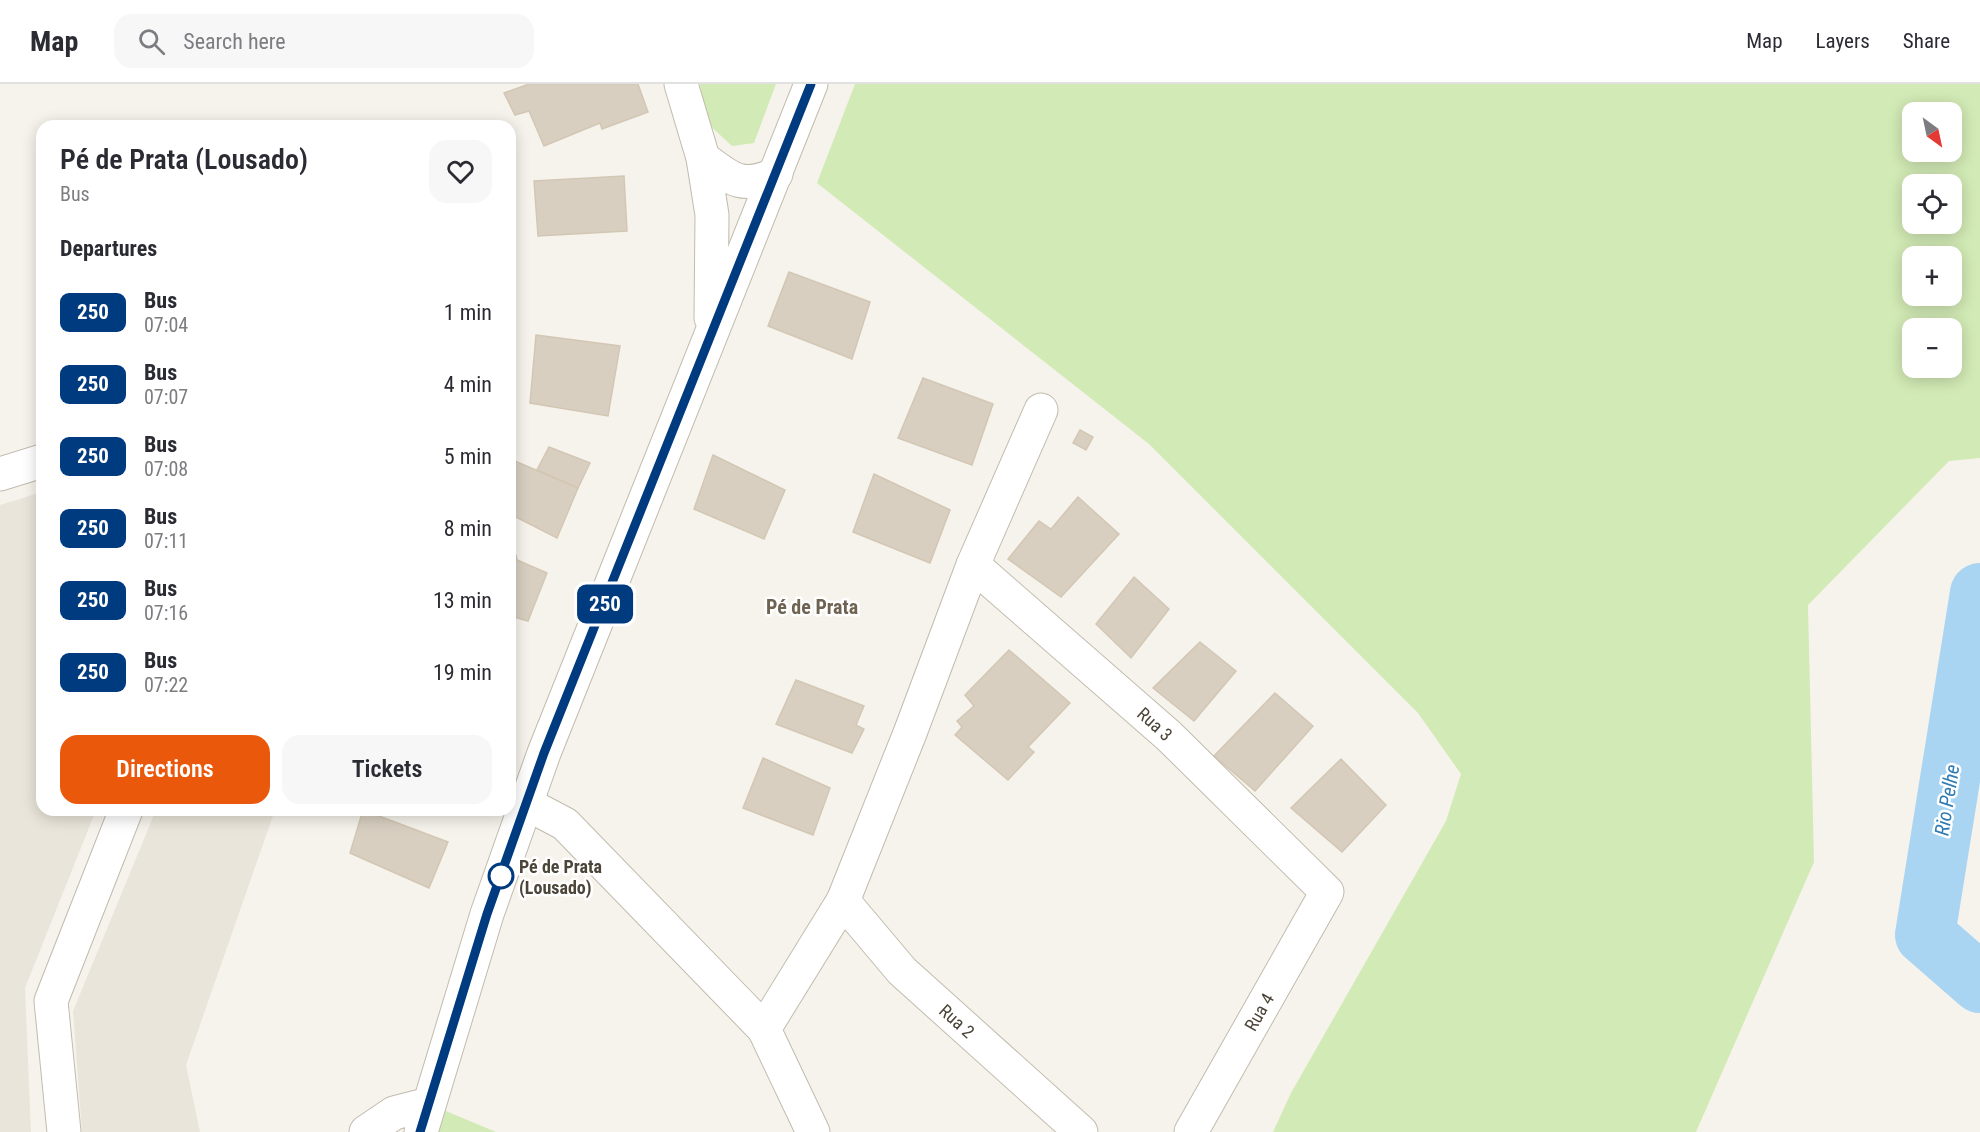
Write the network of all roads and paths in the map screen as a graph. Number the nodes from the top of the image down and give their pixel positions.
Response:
1 (681, 84) edge
2 (811, 84) edge
3 (703, 159) junction
4 (776, 174) junction
5 (710, 342) junction
6 (1041, 410) dead end
7 (36, 463) edge
8 (0, 474) edge
9 (974, 565) junction
10 (527, 804) junction
11 (124, 816) edge
12 (1328, 892) joint
13 (843, 901) junction
14 (764, 1029) junction
15 (424, 1118) edge
16 (64, 1132) edge
17 (366, 1132) edge
18 (813, 1132) edge
19 (1081, 1132) edge
20 (1191, 1132) edge

1 - 3 street
2 - 4 street
3 - 4 street
3 - 5 street
4 - 5 street
5 - 10 street
6 - 9 street
7 - 8 street
9 - 12 street, Rua 3
9 - 13 street
10 - 14 street
10 - 15 street
11 - 16 street
12 - 20 street, Rua 4
13 - 14 street
13 - 19 street, Rua 2
14 - 18 street
15 - 17 street

